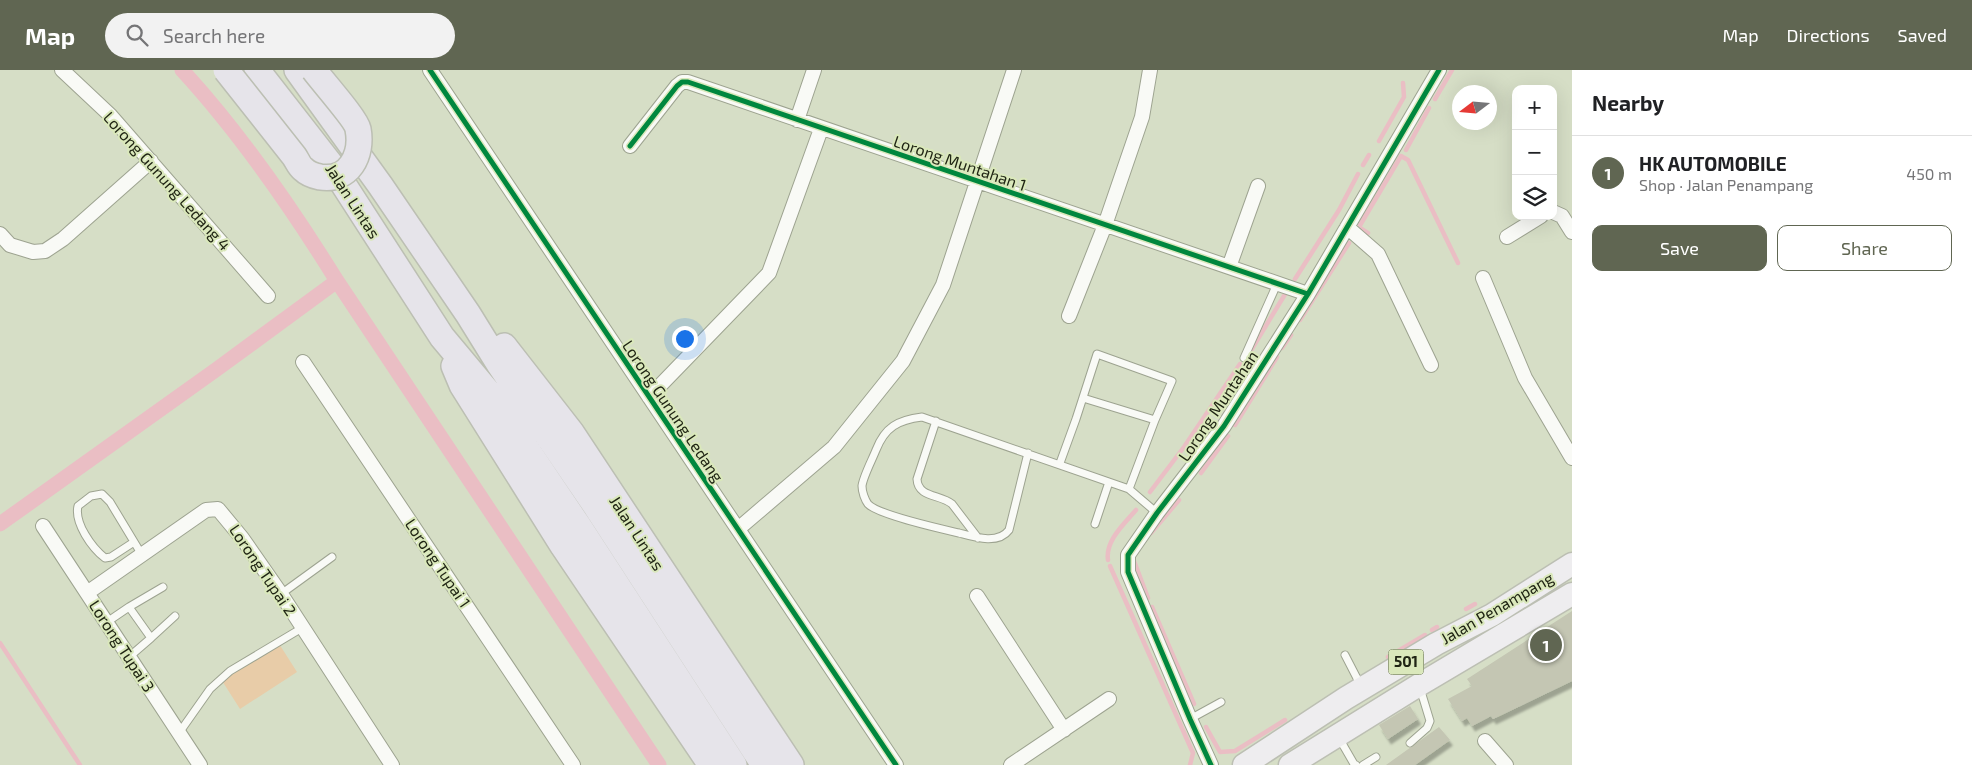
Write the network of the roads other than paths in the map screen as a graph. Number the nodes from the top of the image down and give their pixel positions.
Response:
1 (62, 70) edge
2 (226, 70) edge
3 (257, 70) edge
4 (297, 70) edge
5 (314, 70) edge
6 (430, 70) edge
7 (814, 70) edge
8 (1014, 70) edge
9 (1150, 70) edge
10 (1439, 70) edge
11 (797, 120) junction
12 (821, 128) junction
13 (630, 146) dead end
14 (150, 161) junction
15 (977, 182) junction
16 (1258, 186) dead end
17 (1557, 214) edge
18 (1535, 220) edge
19 (1105, 225) junction
20 (1347, 227) junction
21 (1572, 232) edge
22 (0, 234) edge
23 (1507, 237) dead end
24 (1229, 267) junction
25 (1482, 278) dead end
26 (1277, 284) junction
27 (1308, 294) junction
28 (268, 296) dead end
29 (468, 314) junction
30 (1069, 316) dead end
31 (442, 337) junction
32 (1244, 358) dead end
33 (303, 362) dead end
34 (1431, 365) dead end
35 (649, 396) junction
36 (1083, 398) junction
37 (1155, 420) junction
38 (936, 421) junction
39 (1028, 453) junction
40 (1572, 458) edge
41 (1060, 463) junction
42 (1109, 482) junction
43 (1129, 489) junction
44 (1157, 513) junction
45 (1095, 524) dead end
46 (43, 526) dead end
47 (738, 529) junction
48 (978, 538) junction
49 (134, 542) junction
50 (142, 555) junction
51 (332, 557) dead end
52 (1572, 564) edge
53 (163, 587) dead end
54 (87, 593) junction
55 (281, 594) junction
56 (1572, 594) edge
57 (977, 596) dead end
58 (130, 607) junction
59 (175, 616) dead end
60 (106, 622) junction
61 (302, 628) junction
62 (151, 638) junction
63 (1345, 655) dead end
64 (129, 657) junction
65 (1419, 685) junction
66 (1362, 688) junction
67 (1109, 699) dead end
68 (1221, 702) dead end
69 (1190, 719) junction
70 (1064, 730) junction
71 (179, 733) junction
72 (1338, 736) junction
73 (1484, 741) dead end
74 (1410, 742) dead end
75 (1376, 757) dead end
76 (200, 765) edge
77 (392, 765) edge
78 (572, 765) edge
79 (711, 765) edge
80 (734, 765) edge
81 (764, 765) edge
82 (791, 765) edge
83 (896, 765) edge
84 (1010, 765) edge
85 (1212, 765) edge
86 (1244, 765) edge
87 (1290, 765) edge
88 (1356, 765) edge
89 (1363, 765) edge
90 (1506, 765) edge

1 - 14 street, Lorong Gunung Ledang 4
2 - 5 highway, bridge
3 - 31 highway, Jalan Lintas
4 - 29 highway, Jalan Lintas
6 - 35 street, Lorong Gunung Ledang
7 - 11 street
8 - 15 street
9 - 19 street
10 - 20 street, Lorong Muntahan
11 - 12 street, Lorong Muntahan 1
11 - 13 street, Lorong Muntahan 1
12 - 15 street, Lorong Muntahan 1
12 - 35 street
14 - 22 street
14 - 28 street, Lorong Gunung Ledang 4
15 - 19 street, Lorong Muntahan 1
15 - 47 street
16 - 24 street
17 - 21 street
18 - 23 street
19 - 24 street, Lorong Muntahan 1
19 - 30 street
20 - 27 street, Lorong Muntahan
20 - 34 street
24 - 26 street, Lorong Muntahan 1
25 - 40 street
26 - 27 street, Lorong Muntahan 1
26 - 32 lane
27 - 44 street, Lorong Muntahan
29 - 81 highway, Jalan Lintas
29 - 82 highway, Jalan Lintas
31 - 79 highway, Jalan Lintas
31 - 80 highway, Jalan Lintas
33 - 78 street, Lorong Tupai 1
35 - 47 street, Lorong Gunung Ledang
36 - 37 lane
36 - 37 lane
36 - 41 lane
37 - 43 lane
38 - 39 lane
38 - 48 lane
38 - 48 lane
39 - 41 lane
39 - 48 lane
41 - 42 lane
42 - 43 lane
42 - 45 lane
43 - 44 lane
44 - 69 street, Lorong Muntahan
46 - 54 street, Lorong Tupai 3
47 - 83 street, Lorong Gunung Ledang
49 - 49 lane
49 - 50 lane
50 - 54 street, Lorong Tupai 2
50 - 55 street, Lorong Tupai 2
51 - 55 lane
52 - 66 main road, Jalan Penampang / 501
53 - 58 lane
54 - 60 street, Lorong Tupai 3
55 - 61 street, Lorong Tupai 2
56 - 65 main road, Jalan Penampang / 501
57 - 70 street
58 - 60 lane
58 - 62 lane
59 - 62 lane
60 - 64 street, Lorong Tupai 3
61 - 71 lane
61 - 77 street, Lorong Tupai 2
62 - 64 lane
63 - 66 lane
64 - 71 street, Lorong Tupai 3
65 - 72 main road, Jalan Penampang / 501
65 - 74 lane
66 - 86 main road, Jalan Penampang / 501
67 - 70 street
68 - 69 lane
69 - 85 street, Lorong Muntahan
70 - 84 street
71 - 76 street, Lorong Tupai 3
72 - 87 main road, Jalan Penampang / 501
72 - 88 lane
73 - 90 street
75 - 89 lane

